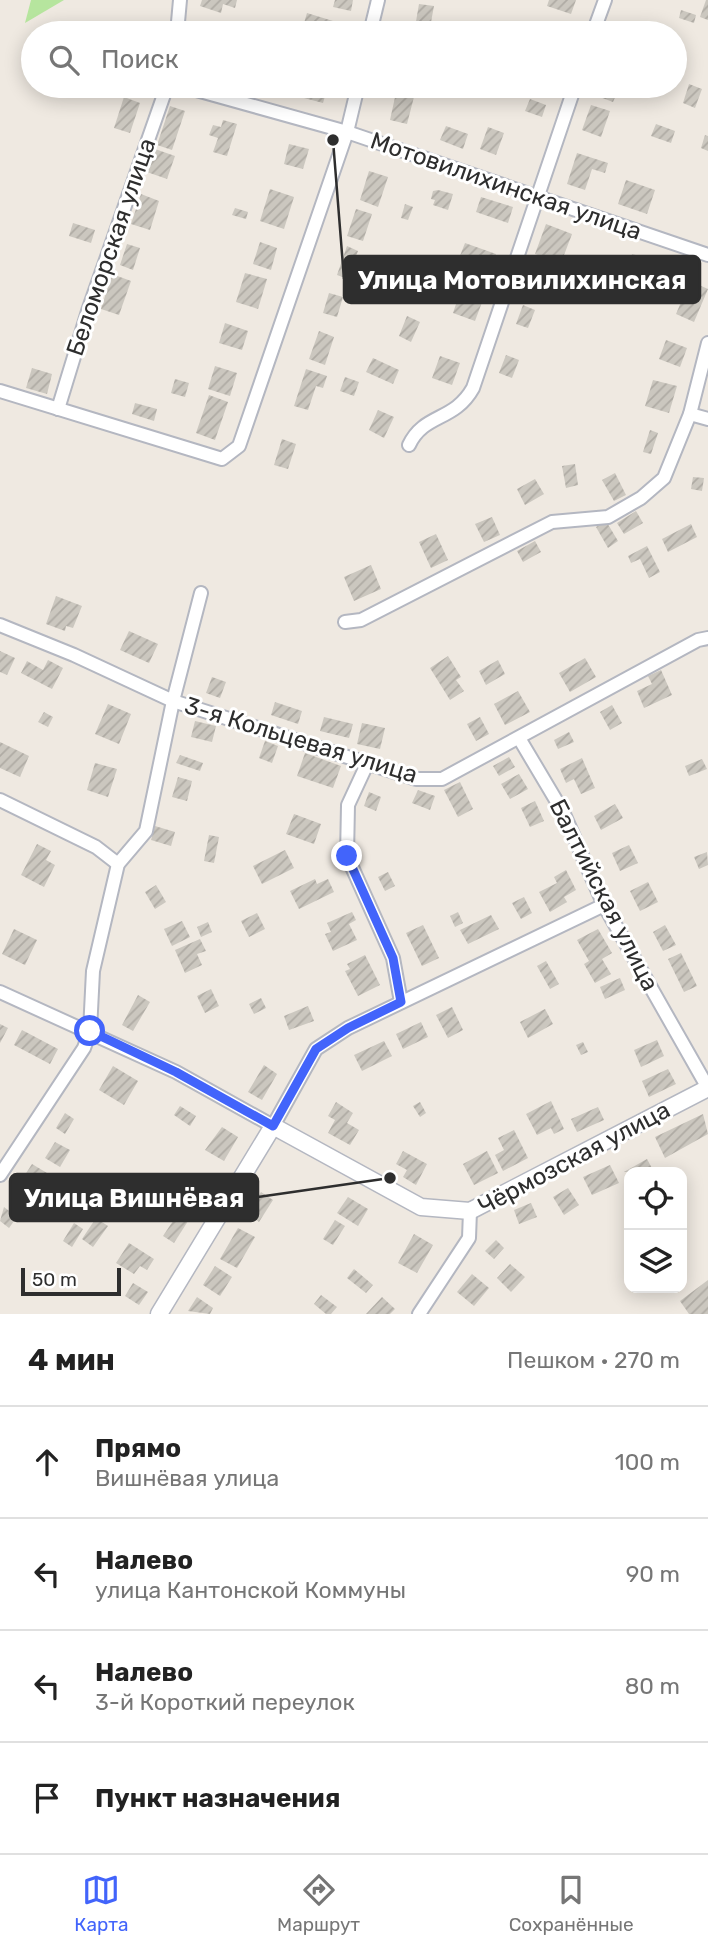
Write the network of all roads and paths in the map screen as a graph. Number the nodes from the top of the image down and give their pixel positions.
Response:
1 (180, 0) edge
2 (377, 0) edge
3 (604, 0) edge
4 (178, 21) edge
5 (373, 21) edge
6 (597, 21) edge
7 (163, 98) edge
8 (225, 98) edge
9 (355, 98) edge
10 (571, 98) edge
11 (347, 132) junction
12 (538, 197) junction
13 (708, 255) edge
14 (708, 342) edge
15 (0, 391) edge
16 (58, 409) junction
17 (690, 414) junction
18 (708, 419) edge
19 (409, 445) dead end
20 (201, 593) dead end
21 (345, 622) dead end
22 (0, 625) edge
23 (708, 638) edge
24 (173, 701) junction
25 (519, 738) junction
26 (368, 762) junction
27 (0, 800) edge
28 (118, 864) junction
29 (604, 905) junction
30 (0, 992) edge
31 (401, 1002) junction
32 (90, 1031) junction
33 (708, 1088) edge
34 (273, 1126) junction
35 (0, 1175) edge
36 (470, 1211) junction
37 (159, 1314) edge
38 (419, 1314) edge

1 - 4 street
2 - 5 street
3 - 6 street
7 - 16 street, Беломорская улица
8 - 11 street, Мотовилихинская улица
9 - 11 street
10 - 12 street
11 - 12 street, Мотовилихинская улица
11 - 16 street
12 - 13 street, Мотовилихинская улица
12 - 19 street
14 - 17 street
15 - 16 street
17 - 18 street
17 - 21 street
20 - 24 street
22 - 24 street, 3-я Кольцевая улица
23 - 25 street, 3-я Кольцевая улица
24 - 26 street, 3-я Кольцевая улица
24 - 28 street
25 - 26 street, 3-я Кольцевая улица
25 - 29 street, Балтийская улица
26 - 31 street
27 - 28 street
28 - 32 street
29 - 31 street
29 - 33 street, Балтийская улица
30 - 32 street
31 - 34 street
32 - 34 street
32 - 35 street
33 - 36 street, Чёрмозская улица
34 - 36 street
34 - 37 street
36 - 38 street, Чёрмозская улица

